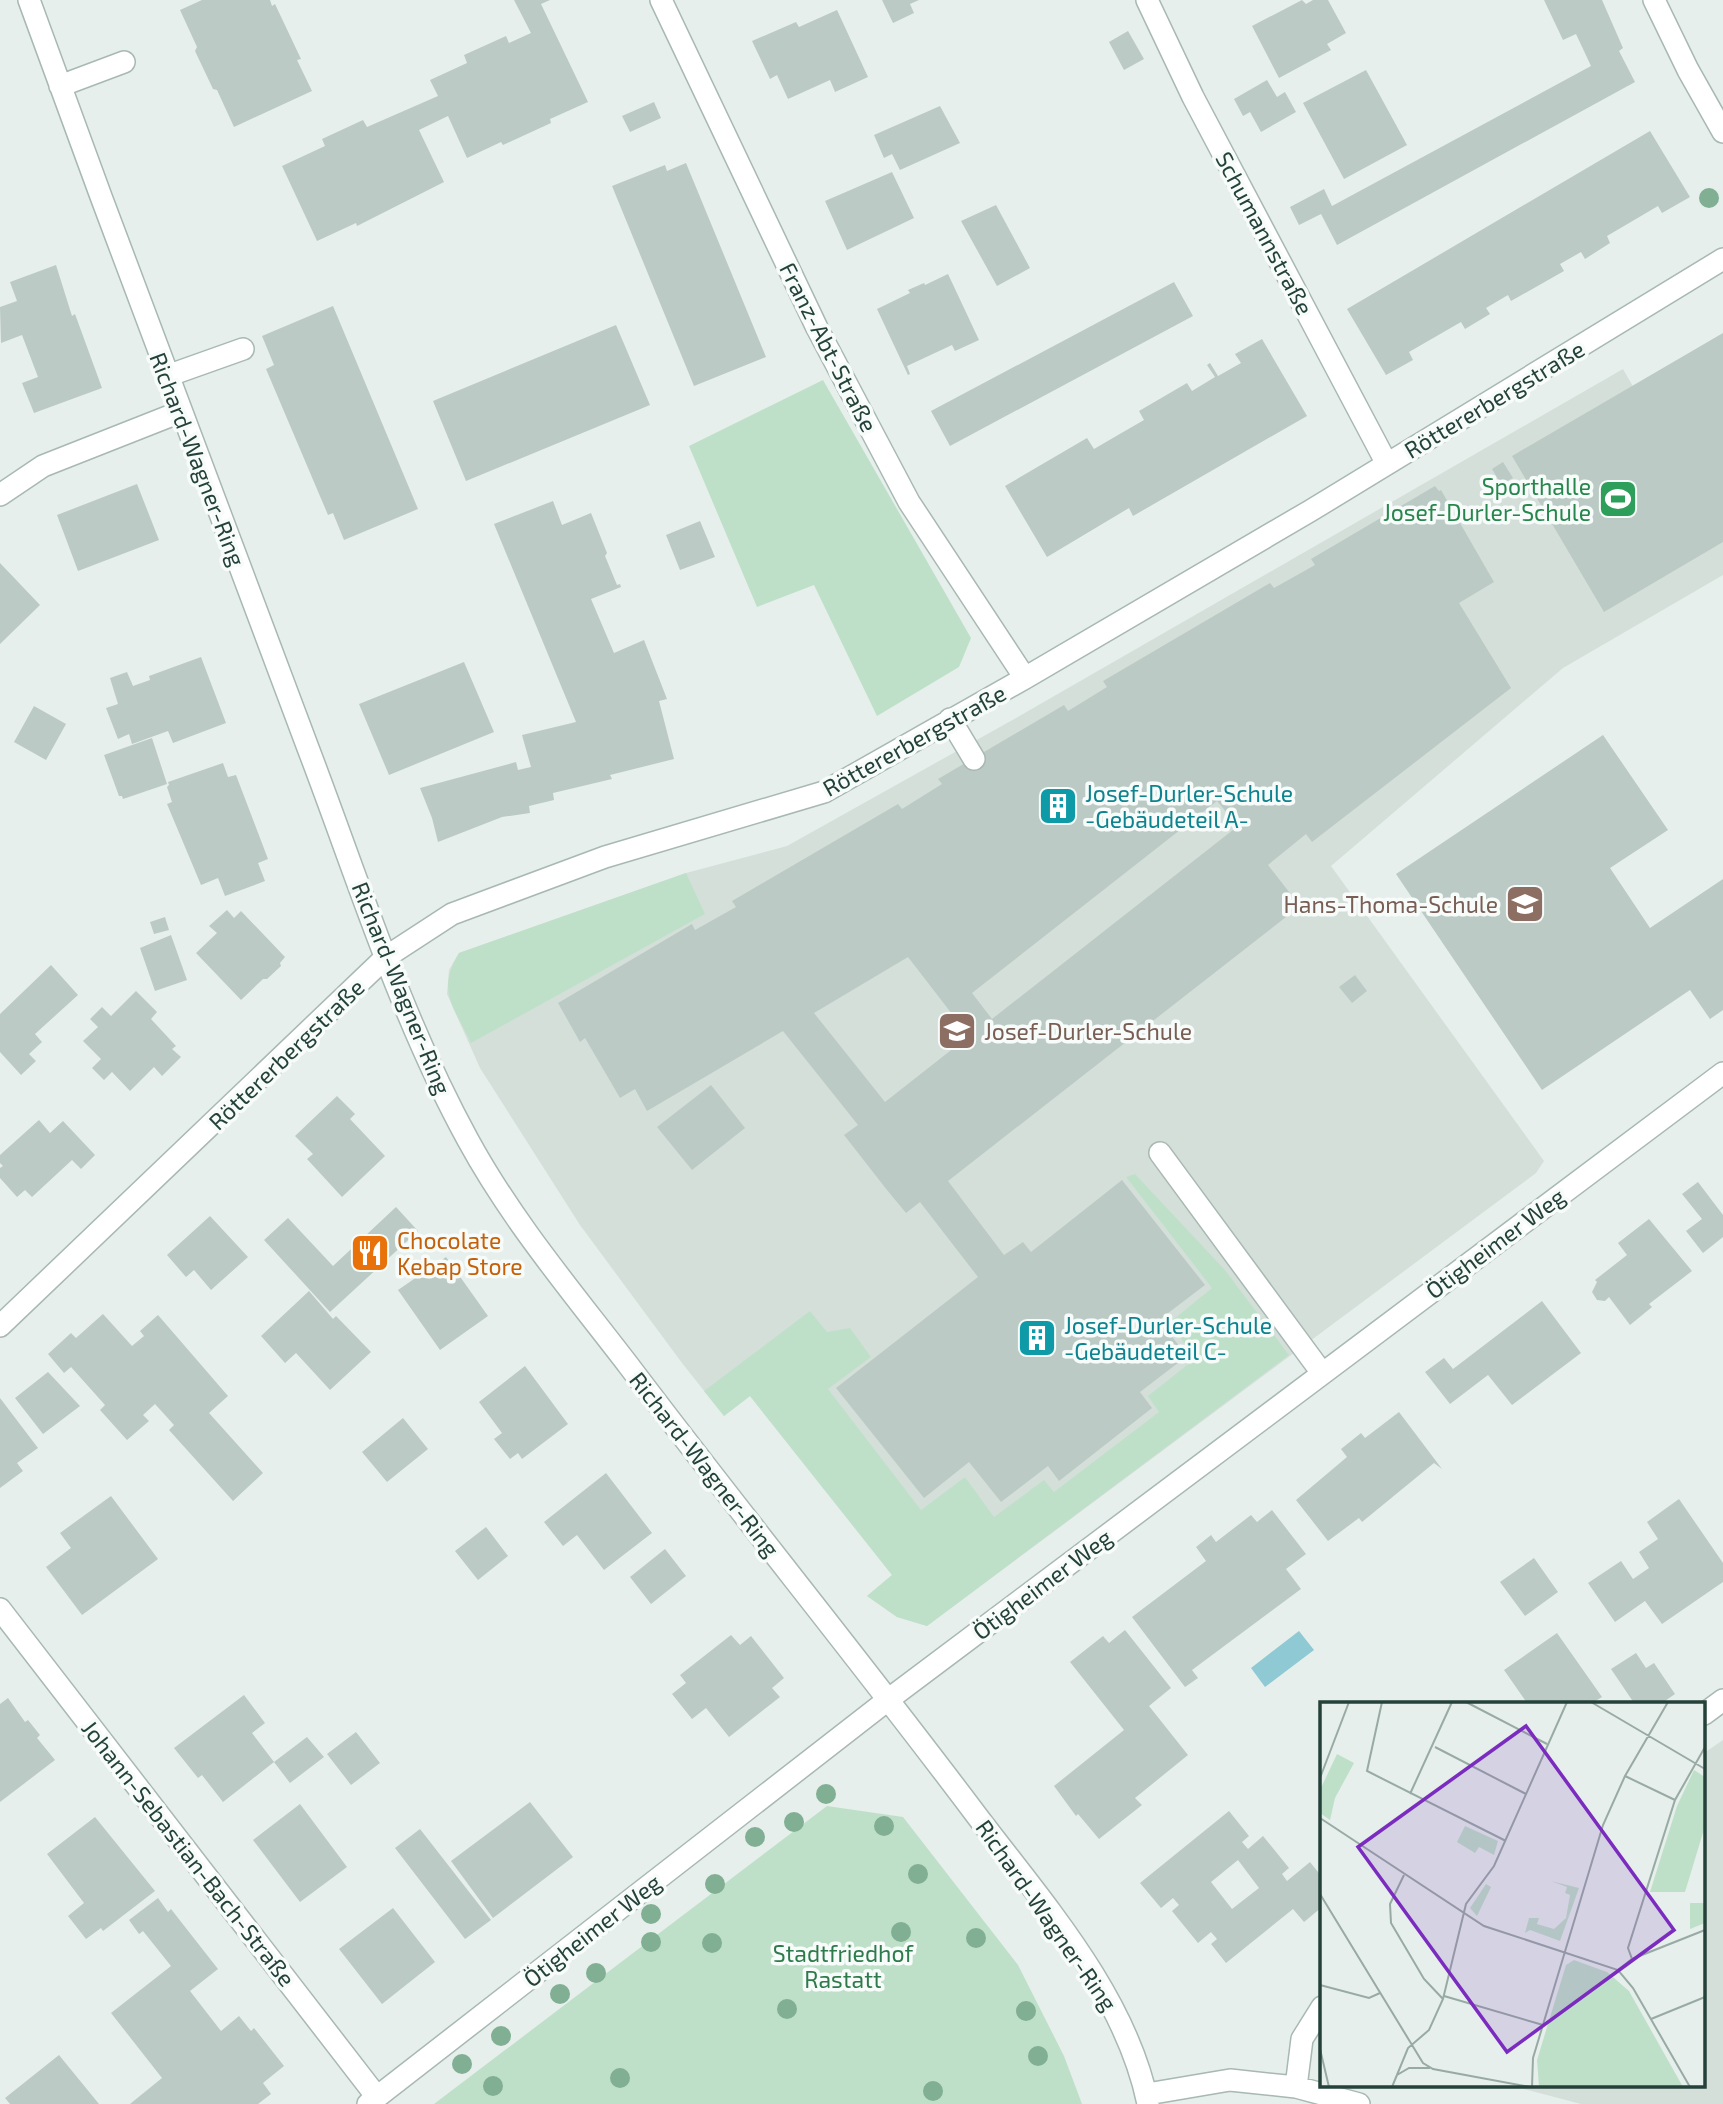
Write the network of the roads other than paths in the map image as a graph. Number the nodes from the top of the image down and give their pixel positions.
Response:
1 (29, 0) edge
2 (662, 0) edge
3 (1147, 0) edge
4 (1654, 0) edge
5 (124, 62) dead end
6 (60, 86) junction
7 (1723, 132) edge
8 (1723, 259) edge
9 (243, 349) dead end
10 (167, 376) junction
11 (180, 412) junction
12 (1387, 464) junction
13 (0, 495) edge
14 (1025, 678) junction
15 (950, 719) junction
16 (974, 759) dead end
17 (386, 957) junction
18 (1723, 1073) edge
19 (1160, 1153) dead end
20 (0, 1326) edge
21 (1322, 1373) junction
22 (0, 1609) edge
23 (889, 1699) junction
24 (1723, 1700) edge
25 (1706, 1713) edge
26 (1320, 2010) edge
27 (1296, 2087) junction
28 (1148, 2099) edge
29 (372, 2101) edge
30 (1359, 2104) edge

1 - 6 street, Richard-Wagner-Ring
2 - 14 street, Franz-Abt-Straße
3 - 12 street, Schumannstraße
4 - 7 street
5 - 6 street
6 - 10 street, Richard-Wagner-Ring
8 - 12 street, Röttererbergstraße
9 - 10 street
10 - 11 street, Richard-Wagner-Ring
11 - 13 street
11 - 17 street, Richard-Wagner-Ring
12 - 14 street, Röttererbergstraße
14 - 15 street, Röttererbergstraße
15 - 16 street
15 - 17 street, Röttererbergstraße
17 - 20 street, Röttererbergstraße
17 - 23 street, Richard-Wagner-Ring
18 - 21 street, Ötigheimer Weg
19 - 21 street
21 - 23 street, Ötigheimer Weg
22 - 29 street, Johann-Sebastian-Bach-Straße
23 - 28 street, Richard-Wagner-Ring
23 - 29 street, Ötigheimer Weg
24 - 25 street
26 - 27 street
27 - 28 street
27 - 30 street

